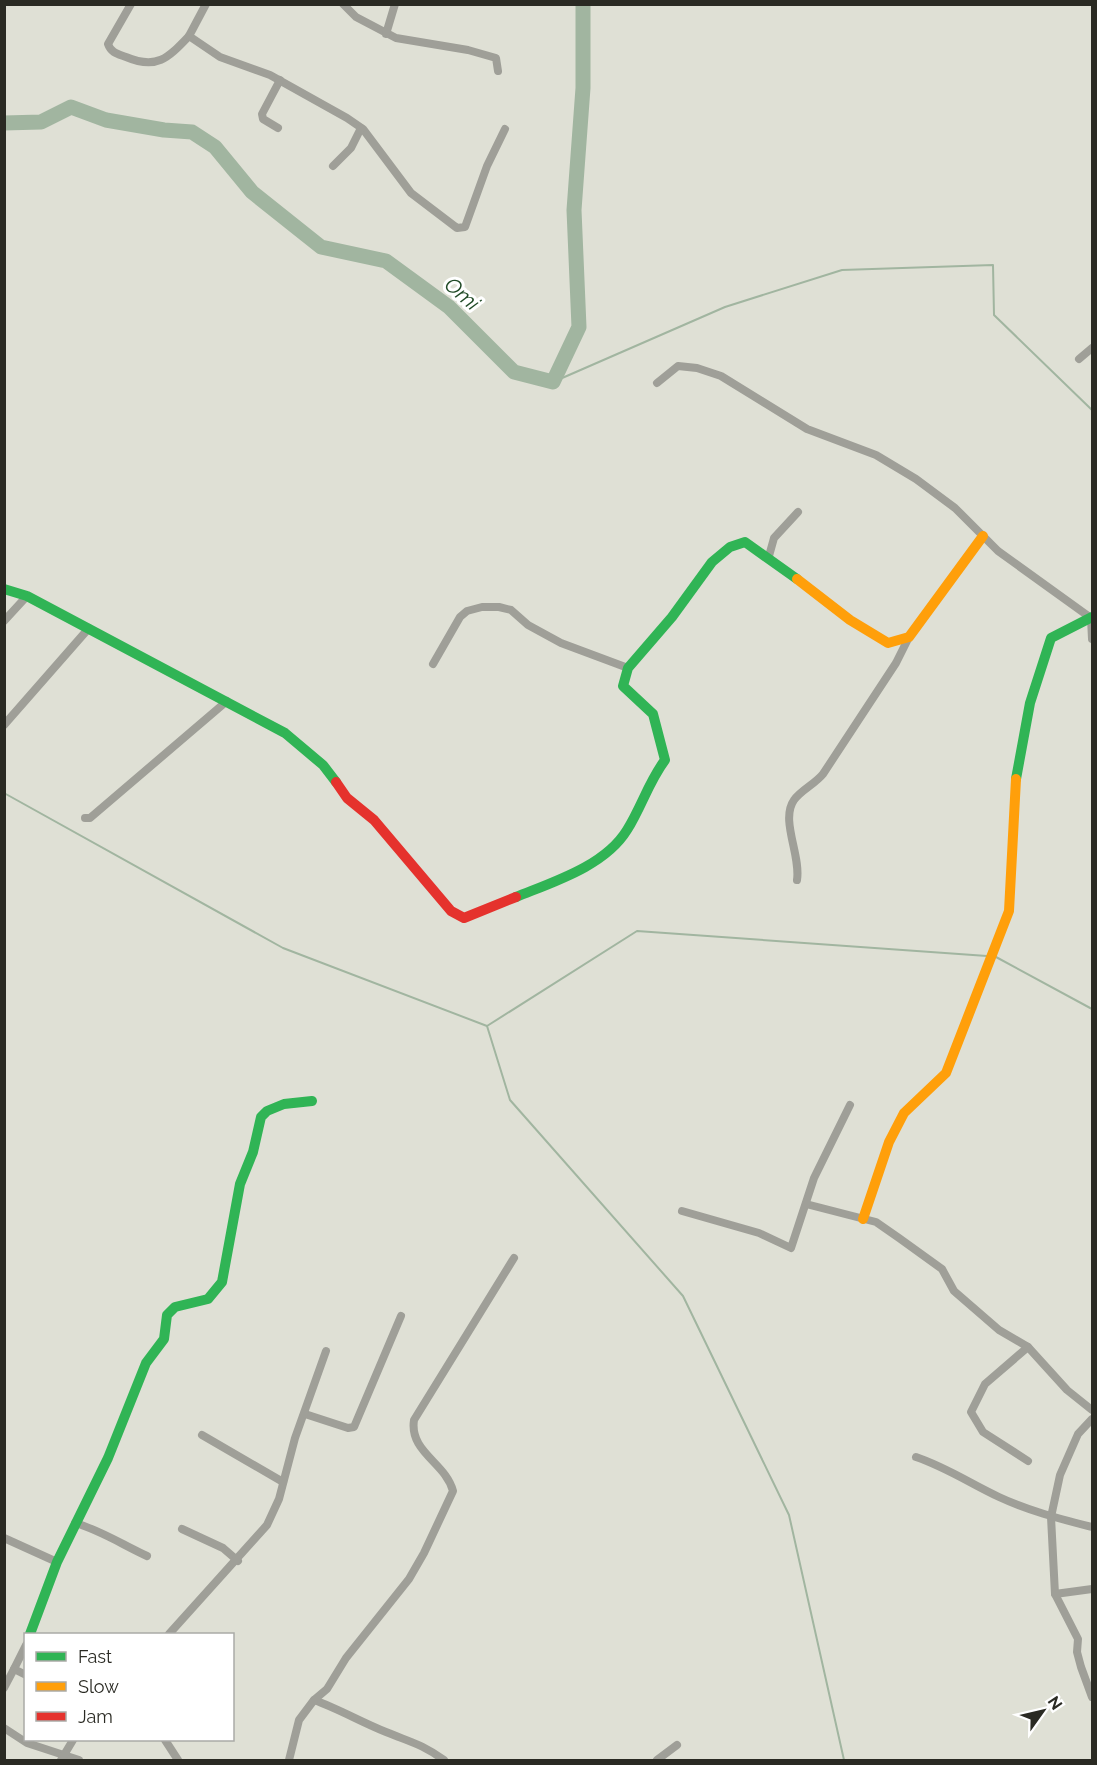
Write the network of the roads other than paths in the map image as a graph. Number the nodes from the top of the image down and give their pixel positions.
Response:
1 (130, 4) edge
2 (206, 4) edge
3 (343, 4) edge
4 (395, 4) edge
5 (386, 34) junction
6 (189, 36) junction
7 (498, 71) dead end
8 (280, 80) junction
9 (278, 128) dead end
10 (362, 128) junction
11 (505, 129) dead end
12 (333, 166) dead end
13 (1092, 348) edge
14 (1079, 359) dead end
15 (657, 383) dead end
16 (798, 512) dead end
17 (983, 536) junction
18 (770, 556) junction
19 (4, 589) edge
20 (27, 596) junction
21 (1092, 618) edge
22 (4, 621) edge
23 (89, 628) junction
24 (909, 637) junction
25 (1092, 639) edge
26 (433, 664) dead end
27 (628, 668) junction
28 (227, 701) junction
29 (4, 725) edge
30 (85, 818) dead end
31 (797, 880) dead end
32 (312, 1101) dead end
33 (850, 1105) dead end
34 (806, 1204) junction
35 (682, 1211) dead end
36 (862, 1219) junction
37 (514, 1258) dead end
38 (401, 1316) dead end
39 (1028, 1347) junction
40 (326, 1351) dead end
41 (1092, 1410) edge
42 (304, 1414) junction
43 (1092, 1419) edge
44 (202, 1435) dead end
45 (916, 1457) dead end
46 (1028, 1461) dead end
47 (283, 1482) junction
48 (1051, 1517) junction
49 (75, 1523) junction
50 (1092, 1527) edge
51 (182, 1529) dead end
52 (4, 1538) edge
53 (147, 1556) dead end
54 (238, 1561) junction
55 (57, 1562) junction
56 (1092, 1589) edge
57 (1055, 1594) junction
58 (31, 1633) edge
59 (171, 1633) edge
60 (24, 1649) edge
61 (14, 1668) junction
62 (24, 1674) edge
63 (4, 1688) edge
64 (1092, 1698) edge
65 (314, 1700) junction
66 (4, 1728) edge
67 (72, 1741) edge
68 (166, 1741) edge
69 (676, 1745) dead end
70 (62, 1758) edge
71 (79, 1761) edge
72 (178, 1761) edge
73 (289, 1761) edge
74 (444, 1761) edge
75 (657, 1761) edge

1 - 6 street
2 - 6 street
3 - 5 street
4 - 5 street
5 - 7 street
6 - 8 street
8 - 9 street
8 - 10 street
10 - 11 street
10 - 12 street
13 - 14 street
15 - 17 street
16 - 18 street
17 - 21 street
17 - 24 street
18 - 24 street
18 - 27 street
19 - 20 street
20 - 22 street
20 - 23 street
21 - 25 street
21 - 36 street
23 - 28 street
23 - 29 street
24 - 31 street
26 - 27 street
27 - 28 street
28 - 30 street
32 - 49 street
33 - 34 street
34 - 35 street
34 - 36 street
36 - 39 street
37 - 65 street
38 - 42 street
39 - 41 street
39 - 46 street
40 - 42 street
42 - 47 street
43 - 48 street
44 - 47 street
45 - 48 street
47 - 54 street
48 - 50 street
48 - 57 street
49 - 53 street
49 - 55 street
51 - 54 street
52 - 55 street
54 - 59 street
55 - 58 street
56 - 57 street
57 - 64 street
60 - 61 street
61 - 62 street
61 - 63 street
65 - 73 street
65 - 74 street
66 - 70 street
67 - 70 street
68 - 72 street
69 - 75 street
70 - 71 street

